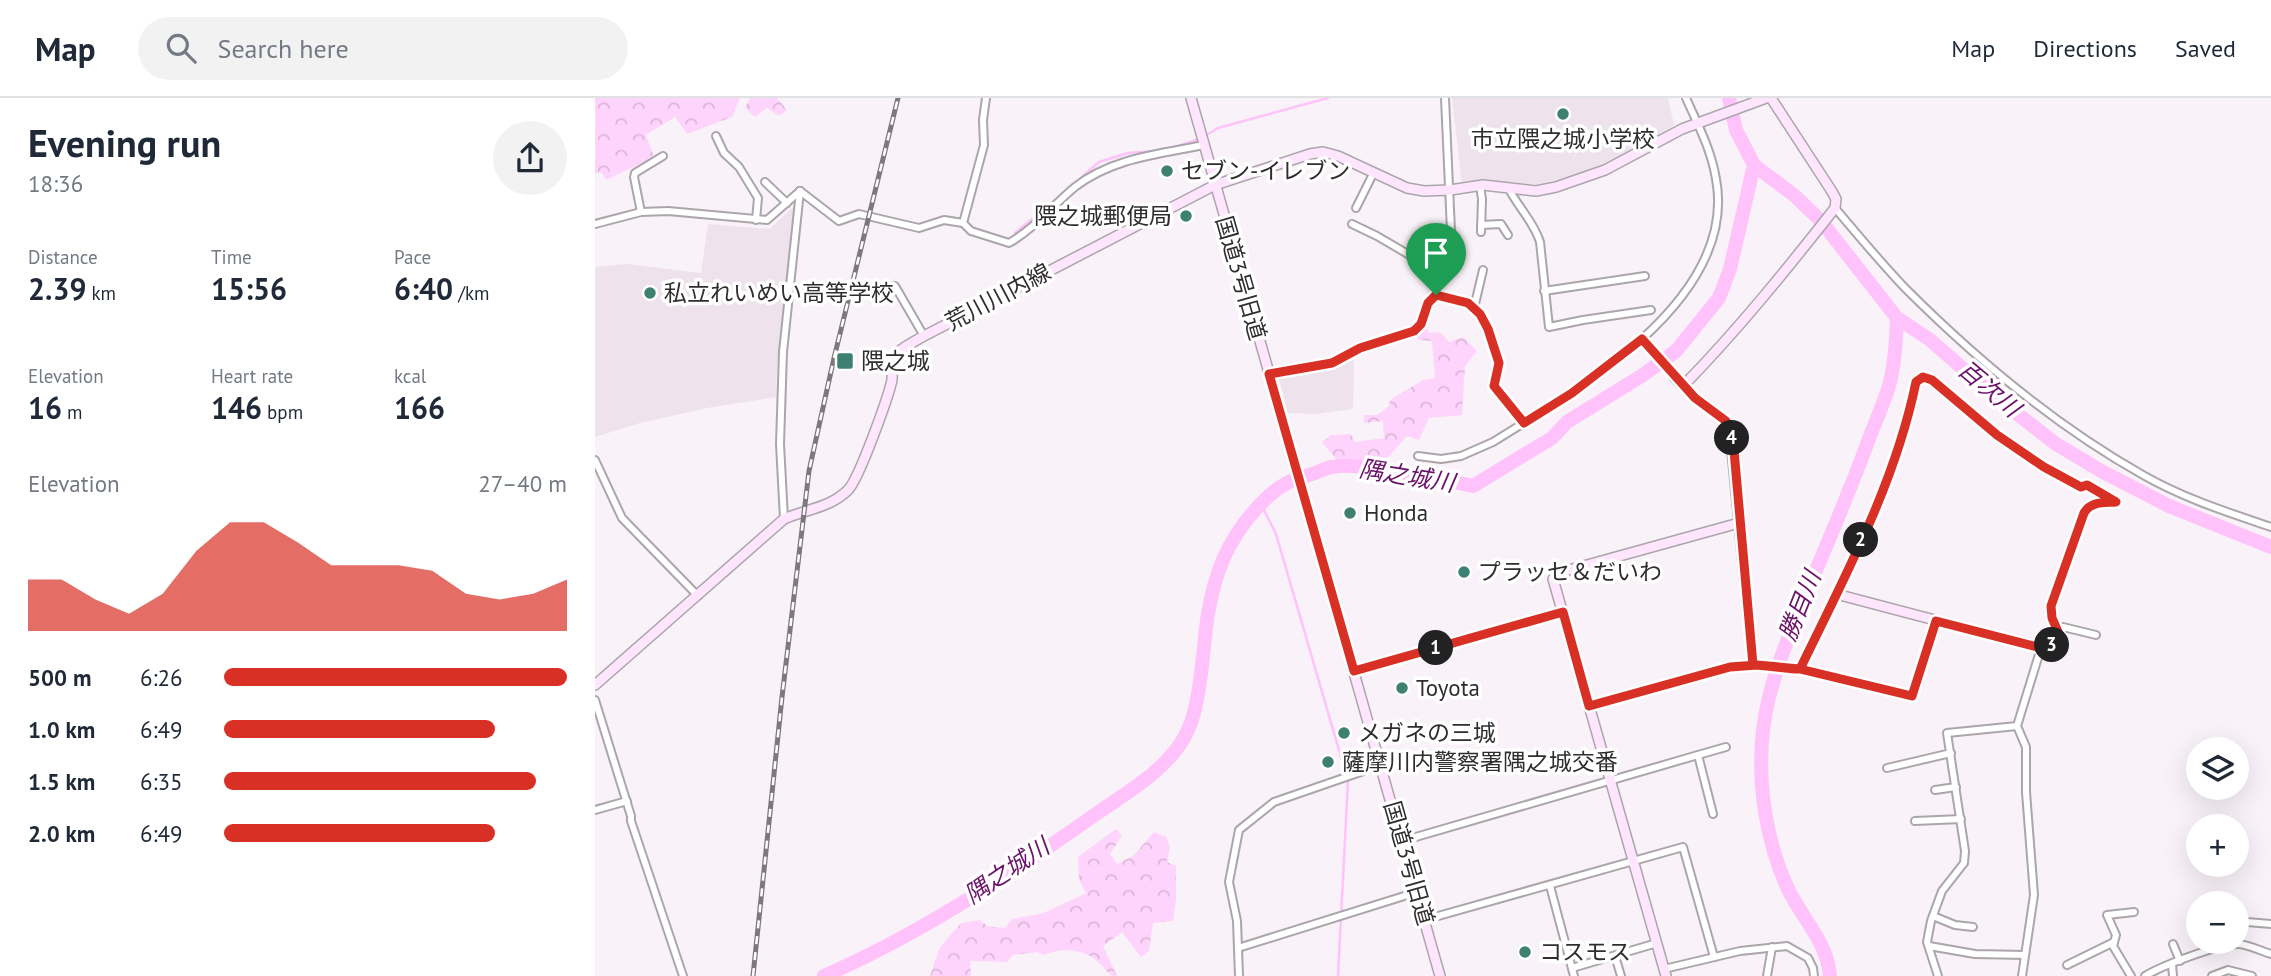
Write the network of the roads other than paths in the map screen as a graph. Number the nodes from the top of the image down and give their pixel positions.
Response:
1 (986, 98) edge
2 (1191, 98) edge
3 (1445, 98) edge
4 (1686, 98) edge
5 (1766, 99) edge
6 (1701, 122) junction
7 (716, 136) dead end
8 (1202, 141) junction
9 (663, 156) dead end
10 (1374, 172) junction
11 (765, 182) dead end
12 (1215, 185) junction
13 (1480, 186) junction
14 (1509, 189) junction
15 (1450, 190) junction
16 (800, 191) junction
17 (787, 203) junction
18 (1356, 208) dead end
19 (1834, 210) junction
20 (641, 212) junction
21 (757, 220) junction
22 (963, 223) junction
23 (595, 224) edge
24 (1352, 224) dead end
25 (1508, 235) dead end
26 (1435, 270) junction
27 (1483, 270) dead end
28 (1645, 276) dead end
29 (1490, 281) dead end
30 (1480, 282) junction
31 (881, 288) dead end
32 (1544, 291) junction
33 (1436, 295) junction
34 (1473, 308) junction
35 (1651, 310) dead end
36 (924, 336) junction
37 (1644, 340) junction
38 (1269, 374) junction
39 (1674, 377) joint
40 (1683, 386) junction
41 (1524, 423) junction
42 (1417, 456) dead end
43 (595, 460) edge
44 (784, 519) junction
45 (1739, 523) junction
46 (2271, 527) edge
47 (1836, 594) junction
48 (698, 596) junction
49 (1563, 612) junction
50 (1936, 621) junction
51 (2059, 634) junction
52 (2096, 635) dead end
53 (2041, 648) junction
54 (1755, 665) junction
55 (1798, 669) junction
56 (1354, 671) junction
57 (595, 685) edge
58 (595, 700) edge
59 (1589, 706) junction
60 (2017, 726) junction
61 (1726, 747) dead end
62 (1951, 753) junction
63 (1698, 755) junction
64 (1382, 765) junction
65 (1887, 768) dead end
66 (1611, 781) junction
67 (1956, 787) junction
68 (1935, 790) dead end
69 (627, 801) junction
70 (595, 810) edge
71 (1713, 814) dead end
72 (1961, 819) junction
73 (1915, 821) dead end
74 (1402, 841) junction
75 (1633, 862) junction
76 (1550, 886) junction
77 (1416, 892) junction
78 (2134, 912) dead end
79 (1933, 915) junction
80 (1425, 920) junction
81 (2249, 922) edge
82 (2271, 924) edge
83 (1973, 927) dead end
84 (2094, 941) dead end
85 (2114, 942) junction
86 (1657, 943) junction
87 (2173, 944) dead end
88 (1929, 946) junction
89 (1772, 947) junction
90 (2249, 947) edge
91 (1238, 948) junction
92 (2098, 949) junction
93 (2202, 954) edge
94 (2271, 954) edge
95 (2025, 955) junction
96 (1615, 956) junction
97 (1714, 957) junction
98 (2180, 961) junction
99 (2172, 964) junction
100 (2067, 965) dead end
101 (1573, 972) edge
102 (1665, 972) edge
103 (683, 976) edge
104 (1239, 976) edge
105 (1440, 976) edge
106 (1621, 976) edge
107 (1767, 976) edge
108 (1814, 976) edge
109 (1938, 976) edge
110 (2022, 976) edge
111 (2131, 976) edge
112 (2145, 976) edge
113 (2173, 976) edge
114 (2212, 976) edge
115 (2252, 976) edge

1 - 22 street
2 - 8 street
3 - 15 street
4 - 6 street
5 - 6 street, 荒川川内線
5 - 19 street
6 - 14 street, 荒川川内線
6 - 37 street
7 - 21 street
8 - 12 street
8 - 22 street
9 - 20 street
10 - 12 street, 荒川川内線
10 - 15 street, 荒川川内線
10 - 18 street
11 - 17 street
12 - 36 street, 荒川川内線
12 - 38 street, 国道3号旧道
13 - 14 street, 荒川川内線
13 - 15 street, 荒川川内線
13 - 25 street
14 - 32 street
15 - 26 street
16 - 17 street
16 - 22 street
16 - 44 street
17 - 21 street
19 - 40 street
19 - 46 street
20 - 21 street
20 - 23 street
24 - 26 street
26 - 33 street
27 - 30 street
28 - 32 street
29 - 30 street
30 - 34 street
31 - 36 street
32 - 35 street
33 - 34 street
33 - 38 street
34 - 41 street
36 - 44 street, 荒川川内線
37 - 39 street
37 - 41 street
38 - 56 street, 国道3号旧道
39 - 40 street
40 - 45 street
41 - 42 street
43 - 48 street
44 - 48 street, 荒川川内線
45 - 49 street
45 - 54 street
47 - 50 street
47 - 51 street
47 - 55 street
48 - 57 street, 荒川川内線
49 - 56 street
49 - 59 street
50 - 53 street
50 - 55 street
51 - 52 street
51 - 53 street
53 - 60 street
54 - 55 street
54 - 59 street
56 - 64 street, 国道3号旧道
58 - 69 street
59 - 66 street
60 - 62 street
60 - 95 street
61 - 63 street
62 - 65 street
62 - 67 street
63 - 66 street
63 - 71 street
64 - 74 street, 国道3号旧道
64 - 91 street
66 - 74 street
66 - 75 street
67 - 68 street
67 - 72 street
69 - 70 street
69 - 103 street
72 - 73 street
72 - 79 street
74 - 77 street, 国道3号旧道
75 - 76 street
75 - 86 street
75 - 97 street
76 - 80 street
76 - 101 street
77 - 80 street, 国道3号旧道
77 - 91 street
78 - 85 street
79 - 83 street
79 - 88 street
80 - 105 street, 国道3号旧道
81 - 82 street
84 - 92 street
85 - 92 street
85 - 111 street
86 - 96 street
86 - 102 street
87 - 98 street
88 - 95 street
88 - 109 street
89 - 97 street
89 - 107 street
89 - 108 street
90 - 94 street
91 - 104 street
92 - 100 street
93 - 98 street
95 - 110 street
96 - 101 street
96 - 106 street
97 - 102 street
98 - 99 street
99 - 112 street
99 - 113 street
114 - 115 street

